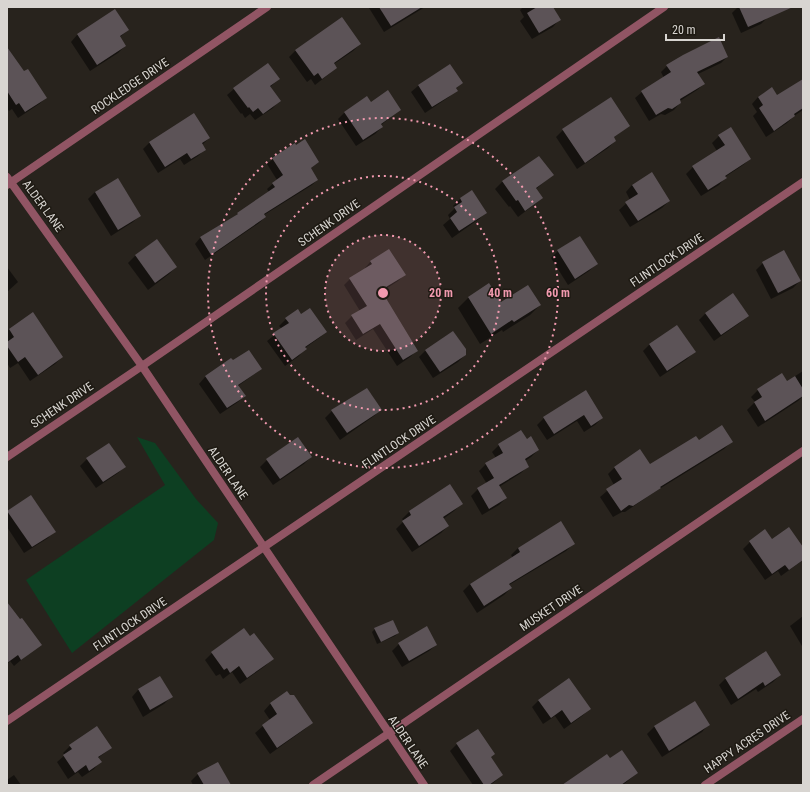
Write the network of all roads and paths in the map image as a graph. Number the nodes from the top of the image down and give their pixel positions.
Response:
1 (267, 7) edge
2 (664, 7) edge
3 (8, 182) edge
4 (803, 182) edge
5 (142, 366) junction
6 (803, 451) edge
7 (7, 457) edge
8 (264, 548) junction
9 (803, 719) edge
10 (7, 721) edge
11 (388, 734) junction
12 (313, 785) edge
13 (424, 785) edge
14 (705, 785) edge

1 - 3 street, ROCKLEDGE DRIVE
2 - 5 street, SCHENK DRIVE
3 - 5 street, ALDER LANE
4 - 8 street, FLINTLOCK DRIVE
5 - 7 street, SCHENK DRIVE
5 - 8 street, ALDER LANE
6 - 11 street, MUSKET DRIVE
8 - 10 street, FLINTLOCK DRIVE
8 - 11 street, ALDER LANE
9 - 14 street, HAPPY ACRES DRIVE
11 - 12 street, MUSKET DRIVE
11 - 13 street, ALDER LANE

